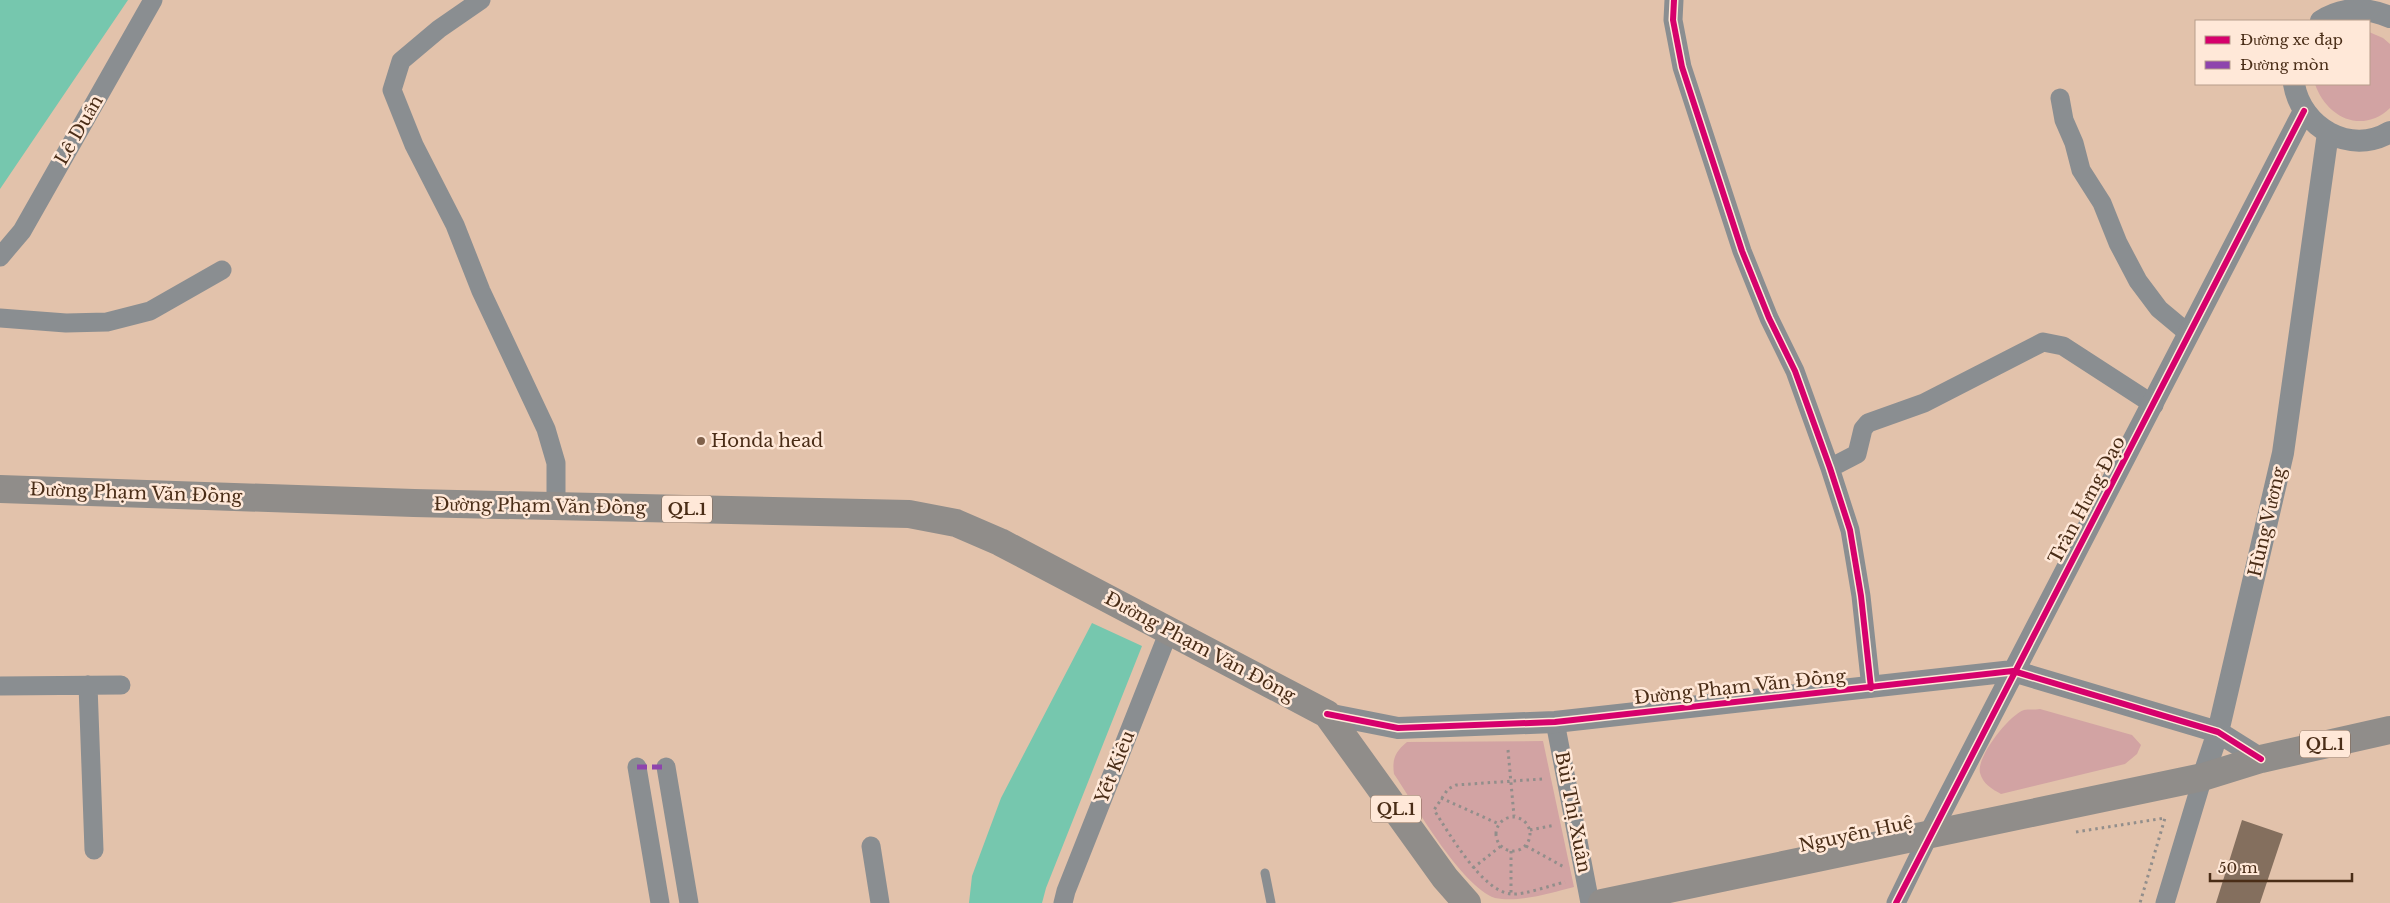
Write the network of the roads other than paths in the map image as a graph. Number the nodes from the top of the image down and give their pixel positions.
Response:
1 (153, 0) edge
2 (481, 0) edge
3 (1674, 0) edge
4 (2328, 12) edge
5 (2390, 17) edge
6 (2294, 85) edge
7 (2060, 98) dead end
8 (2304, 111) junction
9 (2390, 132) edge
10 (2328, 133) junction
11 (0, 257) edge
12 (222, 270) dead end
13 (0, 318) edge
14 (2189, 334) junction
15 (2154, 404) junction
16 (1830, 468) junction
17 (0, 489) edge
18 (556, 506) junction
19 (1169, 631) junction
20 (2013, 671) junction
21 (88, 685) junction
22 (121, 685) dead end
23 (0, 686) edge
24 (1872, 688) junction
25 (1327, 714) junction
26 (1555, 722) junction
27 (2390, 730) edge
28 (2218, 732) junction
29 (2261, 759) junction
30 (637, 767) dead end
31 (666, 767) dead end
32 (2203, 777) junction
33 (1930, 833) junction
34 (871, 846) dead end
35 (94, 850) dead end
36 (1265, 873) dead end
37 (660, 903) edge
38 (689, 903) edge
39 (880, 903) edge
40 (1063, 903) edge
41 (1271, 903) edge
42 (1467, 903) edge
43 (1590, 903) edge
44 (1602, 903) edge
45 (1896, 903) edge
46 (2166, 903) edge

1 - 11 street, Lê Duẩn
2 - 18 street
3 - 16 street
4 - 5 street
6 - 8 street
7 - 14 street
8 - 10 street
8 - 14 street, Trần Hưng Đạo
9 - 10 street
10 - 28 street, Hùng Vương
12 - 13 street
14 - 15 street, Trần Hưng Đạo
15 - 16 street
15 - 20 street, Trần Hưng Đạo
16 - 24 street
17 - 18 main road, Đường Phạm Văn Đồng / QL.1
18 - 19 main road, Đường Phạm Văn Đồng / QL.1
19 - 25 main road, Đường Phạm Văn Đồng / QL.1
19 - 40 street, Yết Kiêu
20 - 24 street, Đường Phạm Văn Đồng
20 - 28 street, Đường Phạm Văn Đồng
20 - 33 street, Trần Hưng Đạo
21 - 22 street
21 - 23 street
21 - 35 street
24 - 26 street, Đường Phạm Văn Đồng
25 - 26 street, Đường Phạm Văn Đồng
25 - 42 main road, QL.1
26 - 43 street, Bùi Thị Xuân
27 - 29 main road, QL.1
28 - 29 street, Đường Phạm Văn Đồng
28 - 32 street, Hùng Vương
29 - 32 main road, Nguyễn Huệ / QL.1
30 - 37 street
31 - 38 street
32 - 33 main road, Nguyễn Huệ / QL.1
32 - 46 street, Hùng Vương
33 - 44 main road, Nguyễn Huệ / QL.1
33 - 45 street, Trần Hưng Đạo
34 - 39 street
36 - 41 lane

